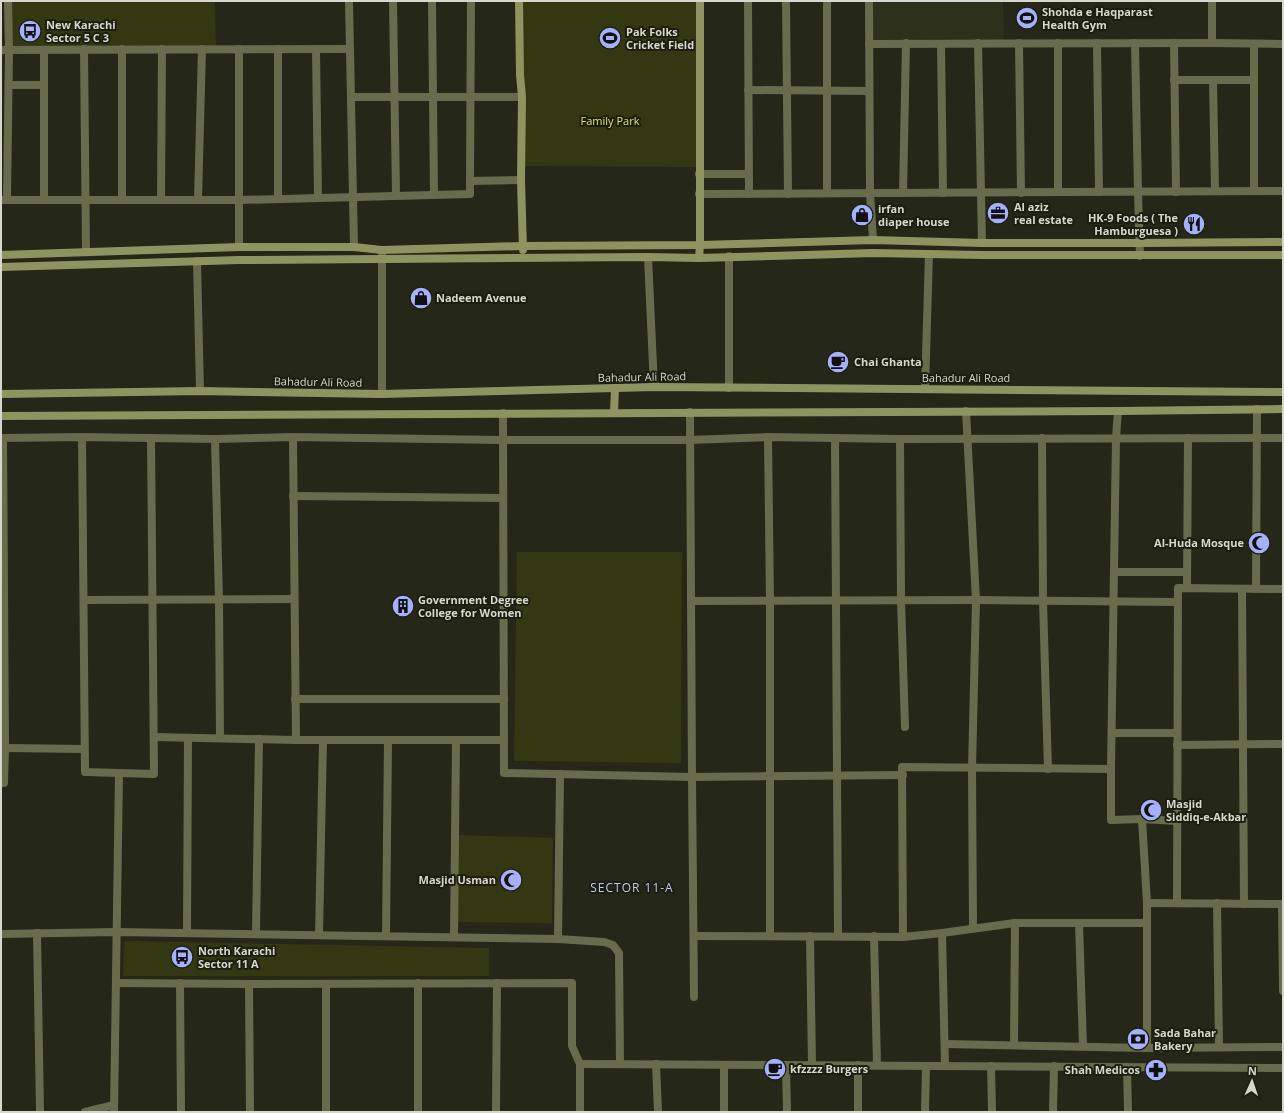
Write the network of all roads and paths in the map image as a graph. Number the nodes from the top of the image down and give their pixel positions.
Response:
1 (8, 1) edge
2 (349, 1) edge
3 (393, 1) edge
4 (432, 1) edge
5 (471, 1) edge
6 (519, 1) edge
7 (700, 1) edge
8 (748, 1) edge
9 (786, 1) edge
10 (827, 1) edge
11 (869, 1) edge
12 (1212, 1) edge
13 (1019, 43) junction
14 (1058, 43) junction
15 (1097, 43) junction
16 (1136, 43) junction
17 (1174, 43) junction
18 (1212, 43) junction
19 (869, 44) junction
20 (906, 44) junction
21 (941, 44) junction
22 (978, 44) junction
23 (1254, 44) junction
24 (1283, 44) edge
25 (162, 49) junction
26 (202, 49) junction
27 (239, 49) junction
28 (278, 49) junction
29 (316, 49) junction
30 (350, 49) junction
31 (5, 50) edge
32 (44, 50) junction
33 (84, 50) junction
34 (122, 50) junction
35 (1174, 80) junction
36 (1213, 80) junction
37 (1254, 80) junction
38 (44, 84) junction
39 (9, 85) junction
40 (748, 90) junction
41 (787, 91) junction
42 (827, 91) junction
43 (869, 91) junction
44 (433, 96) junction
45 (471, 96) junction
46 (351, 97) junction
47 (394, 97) junction
48 (522, 97) junction
49 (699, 174) junction
50 (748, 174) junction
51 (521, 180) junction
52 (470, 181) junction
53 (1215, 191) junction
54 (1254, 191) junction
55 (1283, 191) edge
56 (1058, 192) junction
57 (1099, 192) junction
58 (1138, 192) junction
59 (1176, 192) junction
60 (870, 193) junction
61 (903, 193) junction
62 (943, 193) junction
63 (982, 193) junction
64 (1021, 193) junction
65 (699, 194) junction
66 (749, 194) junction
67 (788, 194) junction
68 (827, 194) junction
69 (434, 195) junction
70 (352, 196) junction
71 (396, 196) junction
72 (318, 197) junction
73 (278, 198) junction
74 (4, 200) edge
75 (44, 200) junction
76 (86, 200) junction
77 (122, 200) junction
78 (161, 200) junction
79 (198, 200) junction
80 (240, 200) junction
81 (873, 240) junction
82 (1283, 242) edge
83 (982, 243) junction
84 (1140, 244) junction
85 (700, 245) junction
86 (522, 246) junction
87 (354, 247) junction
88 (239, 248) junction
89 (382, 250) junction
90 (86, 252) junction
91 (929, 254) junction
92 (1, 255) edge
93 (1283, 255) edge
94 (729, 256) junction
95 (1140, 256) junction
96 (648, 257) junction
97 (523, 258) junction
98 (699, 258) junction
99 (382, 259) junction
100 (197, 261) junction
101 (1, 267) edge
102 (654, 387) junction
103 (615, 388) junction
104 (729, 388) junction
105 (925, 389) junction
106 (200, 391) junction
107 (1283, 392) edge
108 (1, 394) edge
109 (382, 394) junction
110 (1257, 409) junction
111 (1283, 409) edge
112 (966, 411) junction
113 (1118, 411) junction
114 (614, 412) junction
115 (690, 412) junction
116 (503, 413) junction
117 (1, 416) edge
118 (82, 437) junction
119 (294, 437) junction
120 (768, 437) junction
121 (2, 438) edge
122 (151, 438) junction
123 (835, 438) junction
124 (967, 438) junction
125 (1042, 438) junction
126 (1116, 438) junction
127 (1188, 438) junction
128 (1256, 438) junction
129 (1283, 438) edge
130 (215, 439) junction
131 (900, 439) junction
132 (503, 440) junction
133 (690, 440) junction
134 (293, 496) junction
135 (503, 498) junction
136 (1115, 572) junction
137 (1187, 572) junction
138 (1187, 588) junction
139 (1242, 589) junction
140 (1256, 589) junction
141 (1283, 589) edge
142 (219, 599) junction
143 (294, 599) junction
144 (84, 600) junction
145 (153, 600) junction
146 (836, 600) junction
147 (901, 600) junction
148 (976, 600) junction
149 (691, 601) junction
150 (770, 601) junction
151 (1043, 601) junction
152 (1114, 602) junction
153 (1177, 602) junction
154 (2, 622) edge
155 (295, 699) junction
156 (504, 699) junction
157 (905, 727) dead end
158 (1112, 733) junction
159 (1177, 733) junction
160 (154, 737) junction
161 (188, 738) junction
162 (220, 738) junction
163 (259, 739) junction
164 (296, 740) junction
165 (323, 740) junction
166 (456, 740) junction
167 (504, 740) junction
168 (388, 741) junction
169 (1283, 744) edge
170 (1177, 745) junction
171 (1244, 745) junction
172 (5, 748) junction
173 (84, 749) junction
174 (972, 768) junction
175 (1048, 769) junction
176 (1111, 769) junction
177 (119, 774) junction
178 (560, 774) junction
179 (903, 775) junction
180 (837, 776) junction
181 (692, 777) junction
182 (770, 777) junction
183 (1, 783) edge
184 (1142, 819) junction
185 (1177, 820) junction
186 (1147, 903) junction
187 (1177, 903) junction
188 (1217, 903) junction
189 (1244, 904) junction
190 (1283, 904) edge
191 (1015, 923) junction
192 (1079, 923) junction
193 (1147, 923) junction
194 (973, 928) junction
195 (116, 932) junction
196 (37, 933) junction
197 (942, 933) junction
198 (1, 934) edge
199 (187, 934) junction
200 (256, 934) junction
201 (319, 935) junction
202 (386, 936) junction
203 (694, 936) junction
204 (770, 936) junction
205 (810, 936) junction
206 (838, 936) junction
207 (874, 936) junction
208 (903, 936) junction
209 (454, 937) junction
210 (558, 939) junction
211 (116, 983) junction
212 (180, 983) junction
213 (418, 983) junction
214 (497, 983) junction
215 (249, 984) junction
216 (326, 984) junction
217 (1283, 991) edge
218 (694, 997) dead end
219 (945, 1044) junction
220 (1014, 1045) junction
221 (1083, 1046) junction
222 (1219, 1047) junction
223 (1283, 1047) edge
224 (1148, 1048) junction
225 (580, 1064) junction
226 (620, 1064) junction
227 (656, 1064) junction
228 (724, 1064) junction
229 (786, 1065) junction
230 (812, 1065) junction
231 (858, 1065) junction
232 (877, 1066) junction
233 (926, 1066) junction
234 (945, 1066) junction
235 (991, 1066) junction
236 (1054, 1066) junction
237 (1127, 1067) junction
238 (1283, 1068) edge
239 (114, 1109) edge
240 (40, 1112) edge
241 (85, 1112) edge
242 (181, 1112) edge
243 (250, 1112) edge
244 (326, 1112) edge
245 (418, 1112) edge
246 (496, 1112) edge
247 (580, 1112) edge
248 (658, 1112) edge
249 (724, 1112) edge
250 (787, 1112) edge
251 (858, 1112) edge
252 (925, 1112) edge
253 (992, 1112) edge
254 (1053, 1112) edge
255 (1128, 1112) edge

1 - 31 street
2 - 30 street
3 - 47 street
4 - 44 street
5 - 45 street
6 - 48 street
7 - 49 street
8 - 40 street
9 - 41 street
10 - 42 street
11 - 19 street
12 - 18 street
13 - 14 street
13 - 22 street
13 - 64 street
14 - 15 street
14 - 56 street
15 - 16 street
15 - 57 street
16 - 17 street
16 - 58 street
17 - 18 street
17 - 35 street
18 - 23 street
19 - 20 street
19 - 43 street
20 - 21 street
20 - 61 street
21 - 22 street
21 - 62 street
22 - 63 street
23 - 24 street
23 - 37 street
25 - 26 street
25 - 34 street
25 - 78 street
26 - 27 street
26 - 79 street
27 - 28 street
27 - 80 street
28 - 29 street
28 - 73 street
29 - 30 street
29 - 72 street
30 - 46 street
31 - 32 street
31 - 39 street
32 - 33 street
32 - 38 street
33 - 34 street
33 - 76 street
34 - 77 street
35 - 36 street
35 - 59 street
36 - 37 street
36 - 53 street
37 - 54 street
38 - 39 street
38 - 75 street
39 - 74 street
40 - 41 street
40 - 50 street
41 - 42 street
41 - 67 street
42 - 43 street
42 - 68 street
43 - 60 street
44 - 45 street
44 - 47 street
44 - 69 street
45 - 48 street
45 - 52 street
46 - 47 street
46 - 70 street
47 - 71 street
48 - 51 street
49 - 50 street
49 - 65 street
50 - 66 street
51 - 52 street
51 - 86 street
52 - 69 street
53 - 54 street
53 - 59 street
54 - 55 street
56 - 57 street
56 - 64 street
57 - 58 street
58 - 59 street
58 - 84 street
60 - 61 street
60 - 68 street
60 - 81 street
61 - 62 street
62 - 63 street
63 - 64 street
63 - 83 street
65 - 66 street
65 - 85 street
66 - 67 street
67 - 68 street
69 - 71 street
70 - 71 street
70 - 72 street
70 - 87 street
72 - 73 street
73 - 80 street
74 - 75 street
75 - 76 street
76 - 77 street
76 - 90 street
77 - 78 street
78 - 79 street
79 - 80 street
80 - 88 street
81 - 83 street
81 - 85 street
82 - 84 street
83 - 84 street
84 - 95 street
85 - 86 street
85 - 98 street
86 - 89 street
86 - 97 street
87 - 88 street
87 - 89 street
88 - 90 street
89 - 99 street
90 - 92 street
91 - 94 street
91 - 95 street
91 - 105 street
93 - 95 street
94 - 98 street
94 - 104 street
96 - 97 street
96 - 98 street
96 - 102 street
97 - 99 street
99 - 100 street
99 - 109 street
100 - 101 street
100 - 106 street
102 - 103 street, Bahadur Ali Road
102 - 104 street, Bahadur Ali Road
103 - 109 street, Bahadur Ali Road
103 - 114 street
104 - 105 street, Bahadur Ali Road
105 - 107 street, Bahadur Ali Road
106 - 108 street, Bahadur Ali Road
106 - 109 street, Bahadur Ali Road
110 - 111 street
110 - 113 street
110 - 128 street
112 - 113 street
112 - 115 street
112 - 124 street
113 - 126 street
114 - 115 street
114 - 116 street
115 - 133 street
116 - 117 street
116 - 132 street
118 - 121 street
118 - 122 street
118 - 144 street
119 - 130 street
119 - 132 street
119 - 134 street
120 - 123 street
120 - 133 street
120 - 150 street
121 - 154 street
122 - 130 street
122 - 145 street
123 - 131 street
123 - 146 street
124 - 125 street
124 - 131 street
124 - 148 street
125 - 126 street
125 - 151 street
126 - 127 street
126 - 136 street
127 - 128 street
127 - 137 street
128 - 129 street
128 - 140 street
130 - 142 street
131 - 147 street
132 - 133 street
132 - 135 street
133 - 149 street
134 - 135 street
134 - 143 street
135 - 156 street
136 - 137 street
136 - 152 street
137 - 138 street
138 - 139 street
138 - 153 street
139 - 140 street
139 - 171 street
140 - 141 street
142 - 143 street
142 - 145 street
142 - 162 street
143 - 155 street
144 - 145 street
144 - 173 street
145 - 160 street
146 - 147 street
146 - 150 street
146 - 180 street
147 - 148 street
147 - 157 street
148 - 151 street
148 - 174 street
149 - 150 street
149 - 181 street
150 - 182 street
151 - 152 street
151 - 175 street
152 - 153 street
152 - 158 street
153 - 159 street
154 - 172 street
155 - 156 street
155 - 164 street
156 - 167 street
158 - 159 street
158 - 176 street
159 - 170 street
160 - 161 street
160 - 177 street
161 - 162 street
161 - 199 street
162 - 163 street
163 - 164 street
163 - 200 street
164 - 165 street
165 - 168 street
165 - 201 street
166 - 167 street
166 - 168 street
166 - 209 street
167 - 178 street
168 - 202 street
169 - 171 street
170 - 171 street
170 - 185 street
171 - 189 street
172 - 173 street
172 - 183 street
173 - 177 street
174 - 175 street
174 - 179 street
174 - 194 street
175 - 176 street
176 - 184 street
177 - 195 street
178 - 181 street
178 - 210 street
179 - 180 street
179 - 208 street
180 - 182 street
180 - 206 street
181 - 182 street
181 - 203 street
182 - 204 street
184 - 185 street
184 - 186 street
185 - 187 street
186 - 187 street
186 - 193 street
187 - 188 street
188 - 189 street
188 - 222 street
189 - 190 street
190 - 217 street
191 - 192 street
191 - 194 street
191 - 220 street
192 - 193 street
192 - 221 street
193 - 224 street
194 - 197 street
195 - 196 street
195 - 199 street
195 - 211 street
196 - 198 street
196 - 240 street
197 - 208 street
197 - 219 street
199 - 200 street
200 - 201 street
201 - 202 street
202 - 209 street
203 - 204 street
203 - 218 street
204 - 205 street
205 - 206 street
205 - 230 street
206 - 207 street
207 - 208 street
207 - 232 street
209 - 210 street
210 - 226 street
211 - 212 street
211 - 239 street
212 - 215 street
212 - 242 street
213 - 214 street
213 - 216 street
213 - 245 street
214 - 225 street
214 - 246 street
215 - 216 street
215 - 243 street
216 - 244 street
219 - 220 street
219 - 234 street
220 - 221 street
221 - 224 street
222 - 223 street
222 - 224 street
225 - 226 street
225 - 247 street
226 - 227 street
227 - 228 street
227 - 248 street
228 - 229 street
228 - 249 street
229 - 230 street
229 - 250 street
230 - 231 street
231 - 232 street
231 - 251 street
232 - 233 street
233 - 234 street
233 - 252 street
234 - 235 street
235 - 236 street
235 - 253 street
236 - 237 street
236 - 254 street
237 - 238 street
237 - 255 street
239 - 241 street

